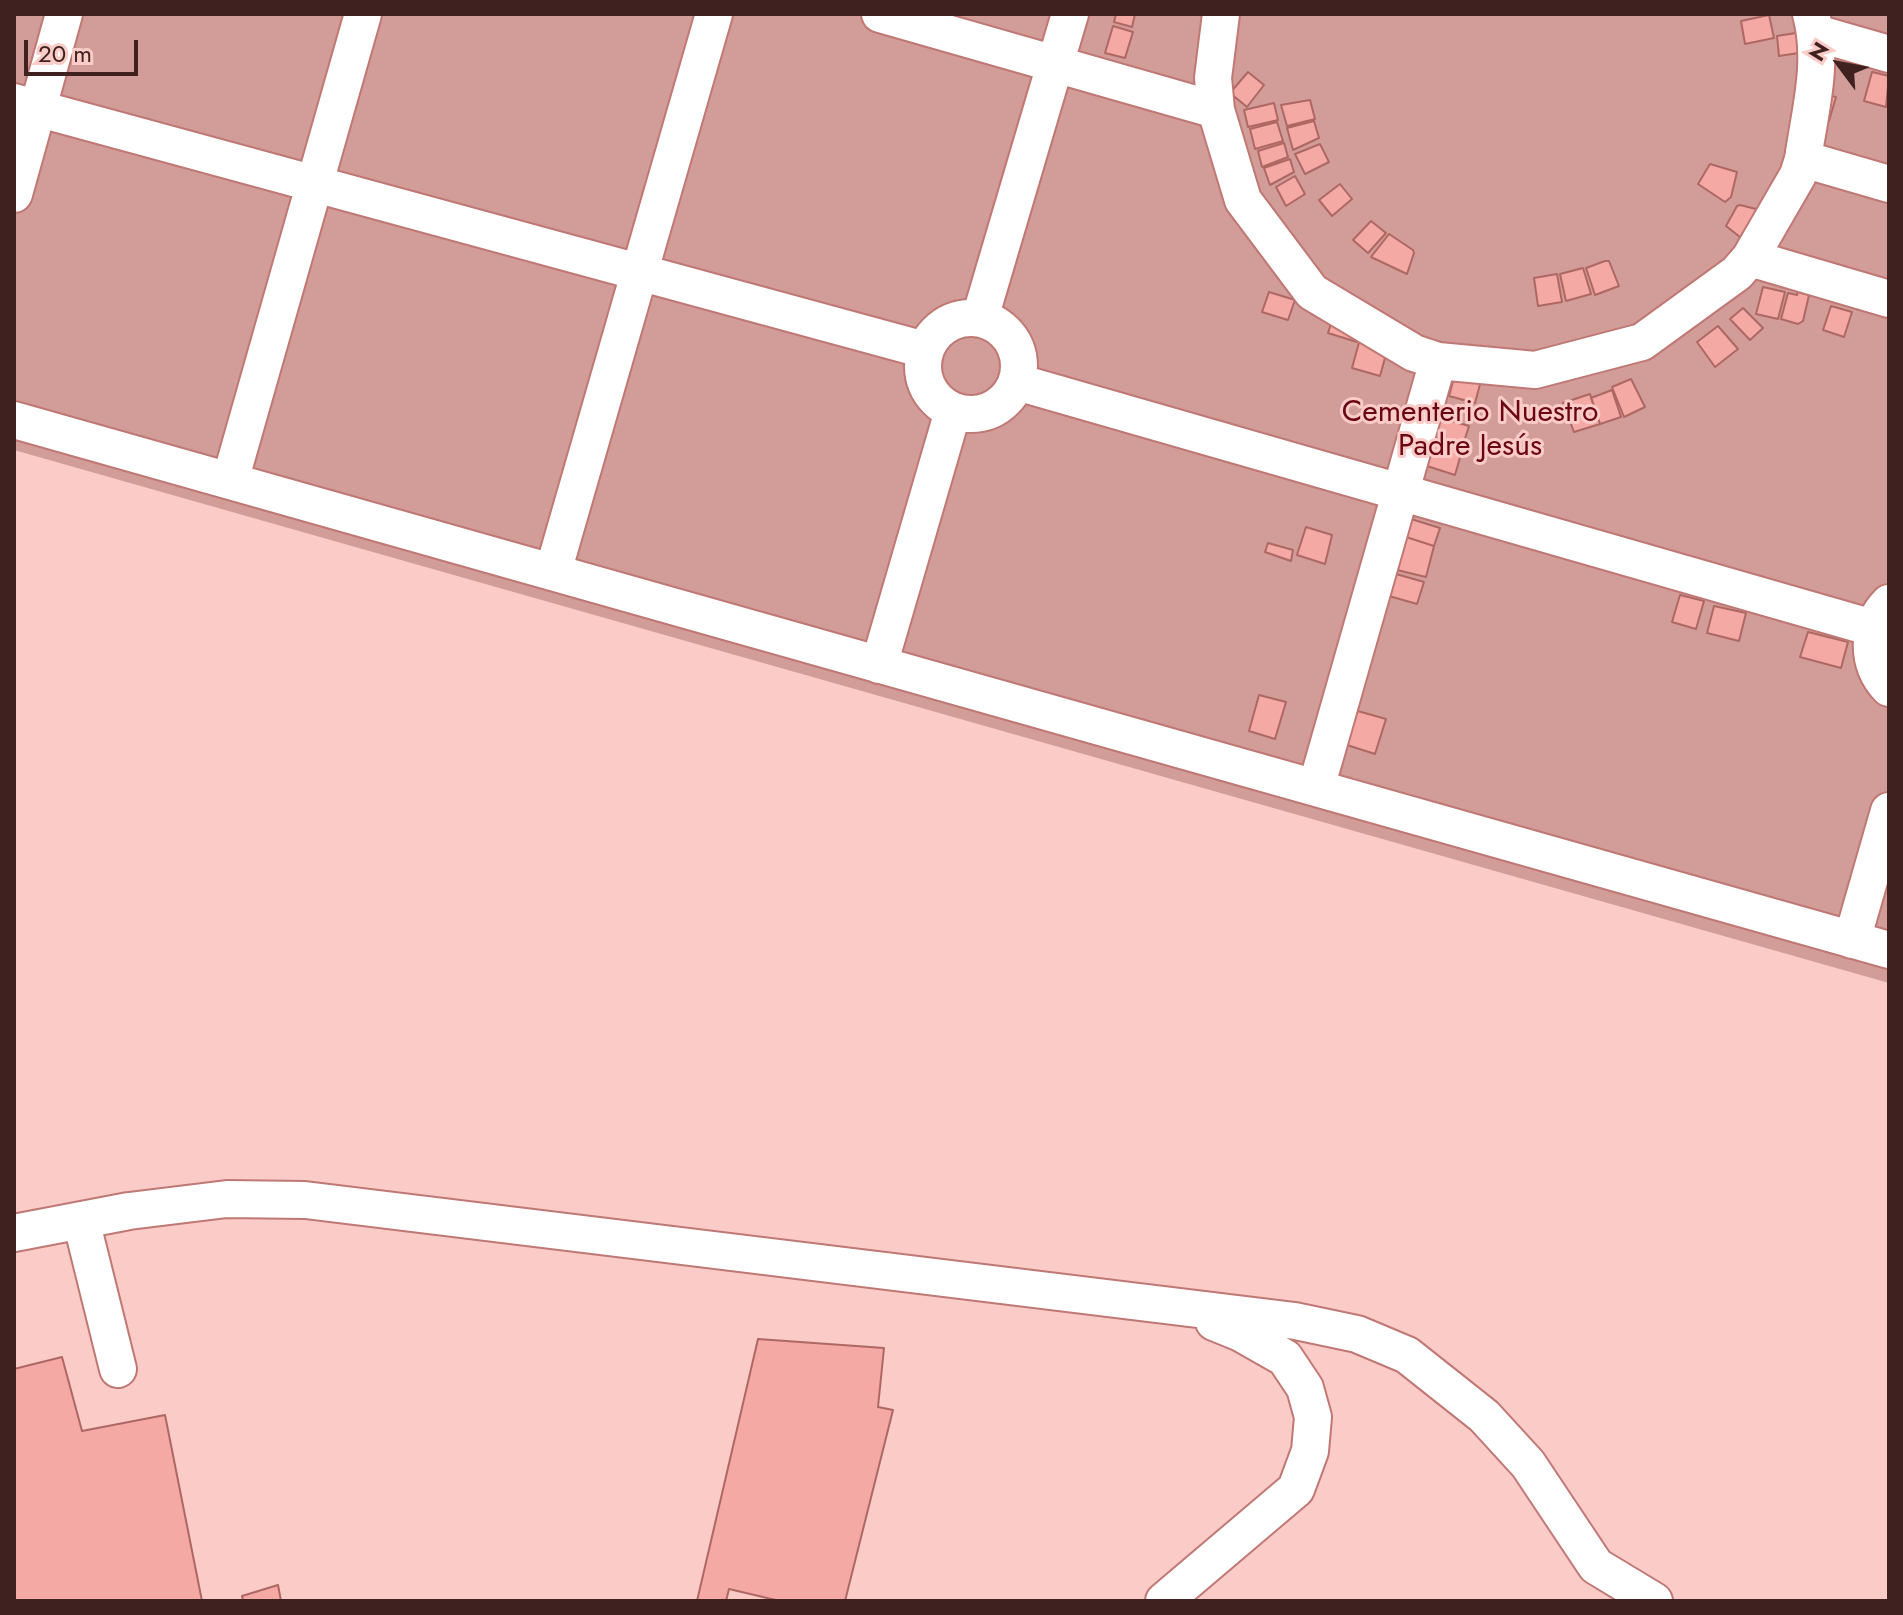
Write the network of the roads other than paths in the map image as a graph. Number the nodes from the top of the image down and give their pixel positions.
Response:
1 (64, 14) edge
2 (363, 14) edge
3 (714, 14) edge
4 (880, 14) edge
5 (1070, 14) edge
6 (1221, 14) edge
7 (1814, 24) edge
8 (1889, 54) edge
9 (1055, 64) junction
10 (26, 106) edge
11 (1216, 110) junction
12 (1803, 159) junction
13 (315, 184) junction
14 (1889, 184) edge
15 (14, 194) edge
16 (1750, 258) junction
17 (640, 273) junction
18 (1889, 299) edge
19 (980, 318) junction
20 (925, 350) junction
21 (1438, 361) junction
22 (1017, 382) junction
23 (953, 411) junction
24 (14, 420) edge
25 (230, 481) junction
26 (1400, 492) junction
27 (553, 572) junction
28 (1881, 616) edge
29 (879, 665) junction
30 (1889, 688) edge
31 (1316, 788) junction
32 (1889, 811) edge
33 (1852, 940) junction
34 (1889, 950) edge
35 (81, 1220) junction
36 (14, 1233) edge
37 (1179, 1307) junction
38 (118, 1369) dead end
39 (1598, 1584) edge
40 (1164, 1601) edge
41 (1654, 1601) edge

1 - 10 street
2 - 13 street
3 - 17 street
4 - 9 street
5 - 9 street
6 - 11 street
7 - 8 street
7 - 12 street
9 - 11 street
9 - 19 street
10 - 13 street
10 - 15 street
11 - 21 street
12 - 14 street
12 - 16 street
13 - 17 street
13 - 25 street
16 - 18 street
16 - 21 street
17 - 20 street
17 - 27 street
19 - 20 street
19 - 22 street
20 - 23 street
21 - 26 street
22 - 23 street
22 - 26 street
23 - 29 street
24 - 25 street
25 - 27 street
26 - 28 street
26 - 31 street
27 - 29 street
28 - 30 street
29 - 31 street
31 - 33 street
32 - 33 street
33 - 34 street
35 - 36 street
35 - 37 street
35 - 38 street
37 - 39 street
37 - 40 street
39 - 41 street

